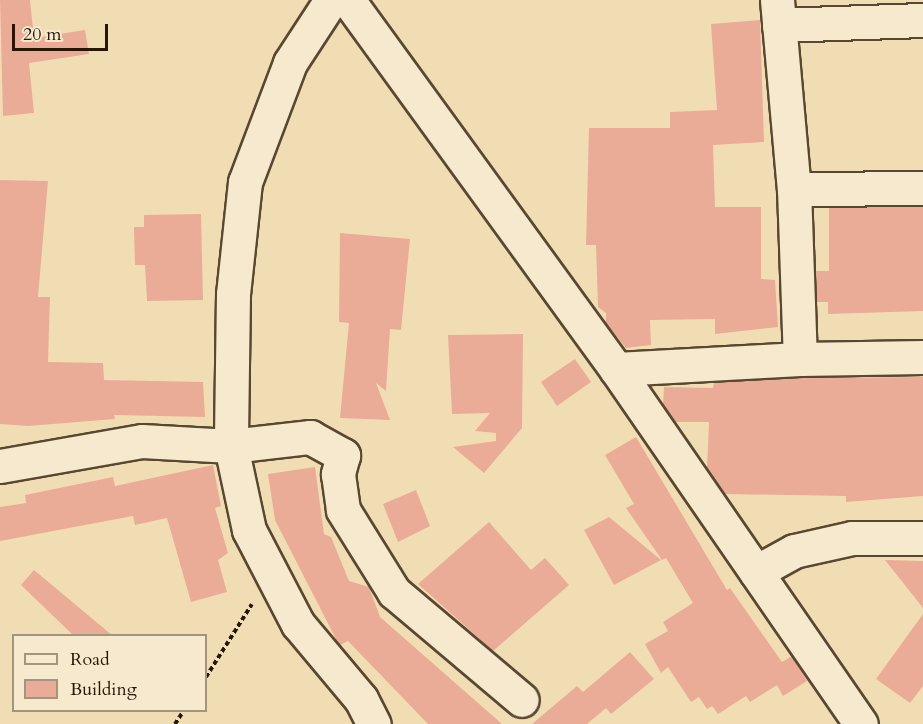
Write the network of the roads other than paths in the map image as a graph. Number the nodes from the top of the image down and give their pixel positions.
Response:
1 (331, 0) edge
2 (348, 0) edge
3 (778, 12) edge
4 (923, 20) edge
5 (923, 188) edge
6 (794, 189) junction
7 (923, 357) edge
8 (800, 359) junction
9 (616, 369) junction
10 (231, 446) junction
11 (0, 466) edge
12 (923, 538) edge
13 (756, 572) junction
14 (522, 700) dead end
15 (374, 724) edge
16 (861, 724) edge

1 - 10 street
2 - 9 street
3 - 4 street
3 - 6 street
5 - 6 street
6 - 8 street
7 - 8 street
8 - 9 street
9 - 13 street
10 - 11 street
10 - 14 street
10 - 15 street
12 - 13 street
13 - 16 street

